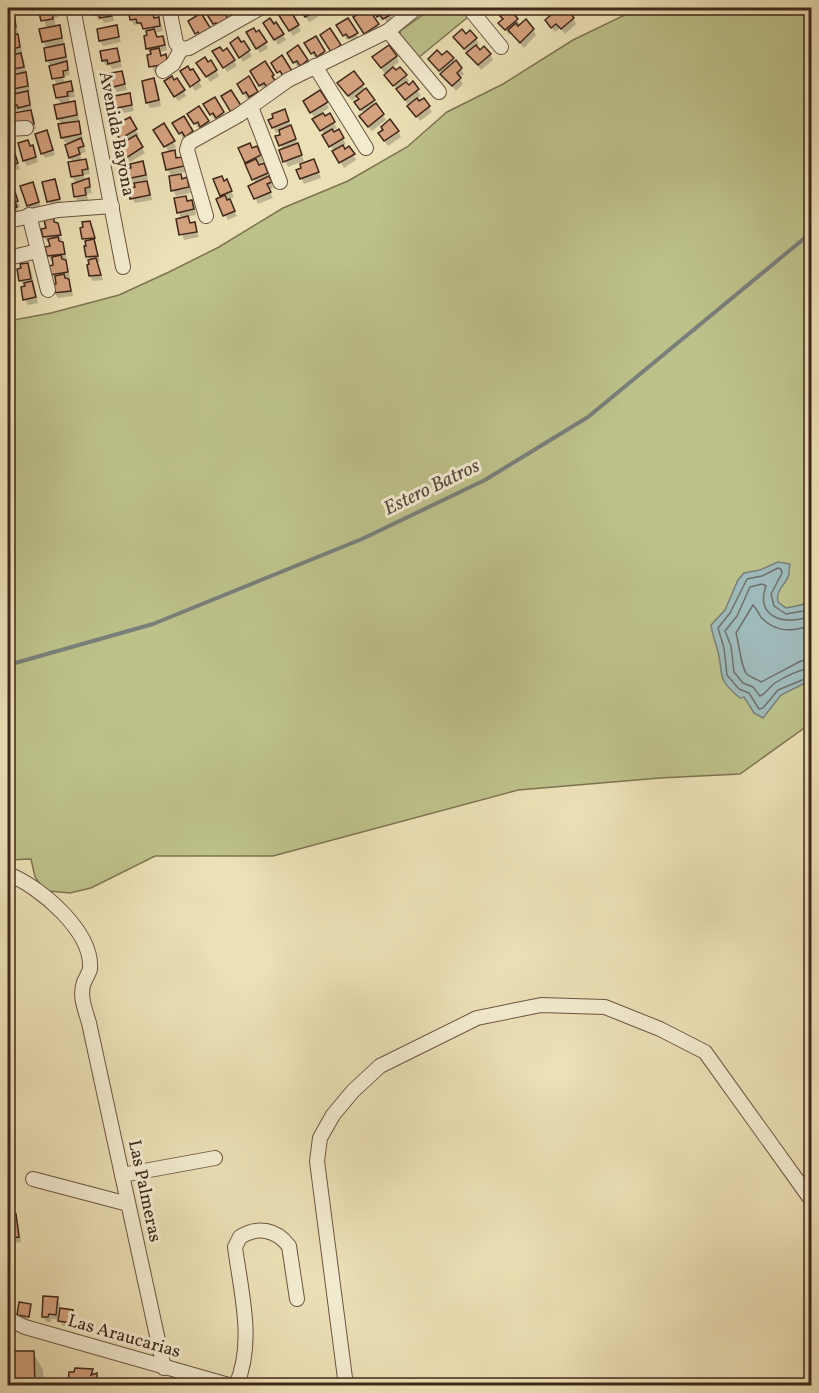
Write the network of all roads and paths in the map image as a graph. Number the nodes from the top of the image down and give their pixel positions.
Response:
1 (74, 8) edge
2 (169, 8) edge
3 (260, 8) edge
4 (416, 8) edge
5 (474, 9) edge
6 (388, 31) junction
7 (501, 47) dead end
8 (182, 49) junction
9 (315, 66) junction
10 (163, 71) dead end
11 (439, 92) dead end
12 (250, 107) junction
13 (26, 128) dead end
14 (8, 129) edge
15 (366, 148) dead end
16 (280, 182) dead end
17 (112, 206) junction
18 (29, 215) junction
19 (206, 216) dead end
20 (8, 221) edge
21 (38, 251) junction
22 (8, 258) edge
23 (123, 267) dead end
24 (48, 290) dead end
25 (8, 874) edge
26 (214, 1158) dead end
27 (122, 1175) junction
28 (33, 1179) dead end
29 (812, 1201) edge
30 (128, 1204) junction
31 (297, 1299) dead end
32 (8, 1319) edge
33 (164, 1368) junction
34 (234, 1386) edge
35 (346, 1386) edge

1 - 17 street, Avenida Bayona
2 - 8 street
3 - 8 street
4 - 6 street
5 - 7 street
6 - 9 street
6 - 11 street
8 - 10 street
9 - 12 street
9 - 15 street
12 - 16 street
12 - 19 street
13 - 14 street
17 - 18 street
17 - 23 street, Avenida Bayona
18 - 20 street
18 - 21 street
21 - 22 street
21 - 24 street
25 - 27 street, Las Palmeras
26 - 27 street
27 - 30 street, Las Palmeras
28 - 30 street
29 - 35 street
30 - 33 street, Las Palmeras
31 - 34 street
32 - 33 street, Las Araucarias
33 - 34 street, Las Araucarias

